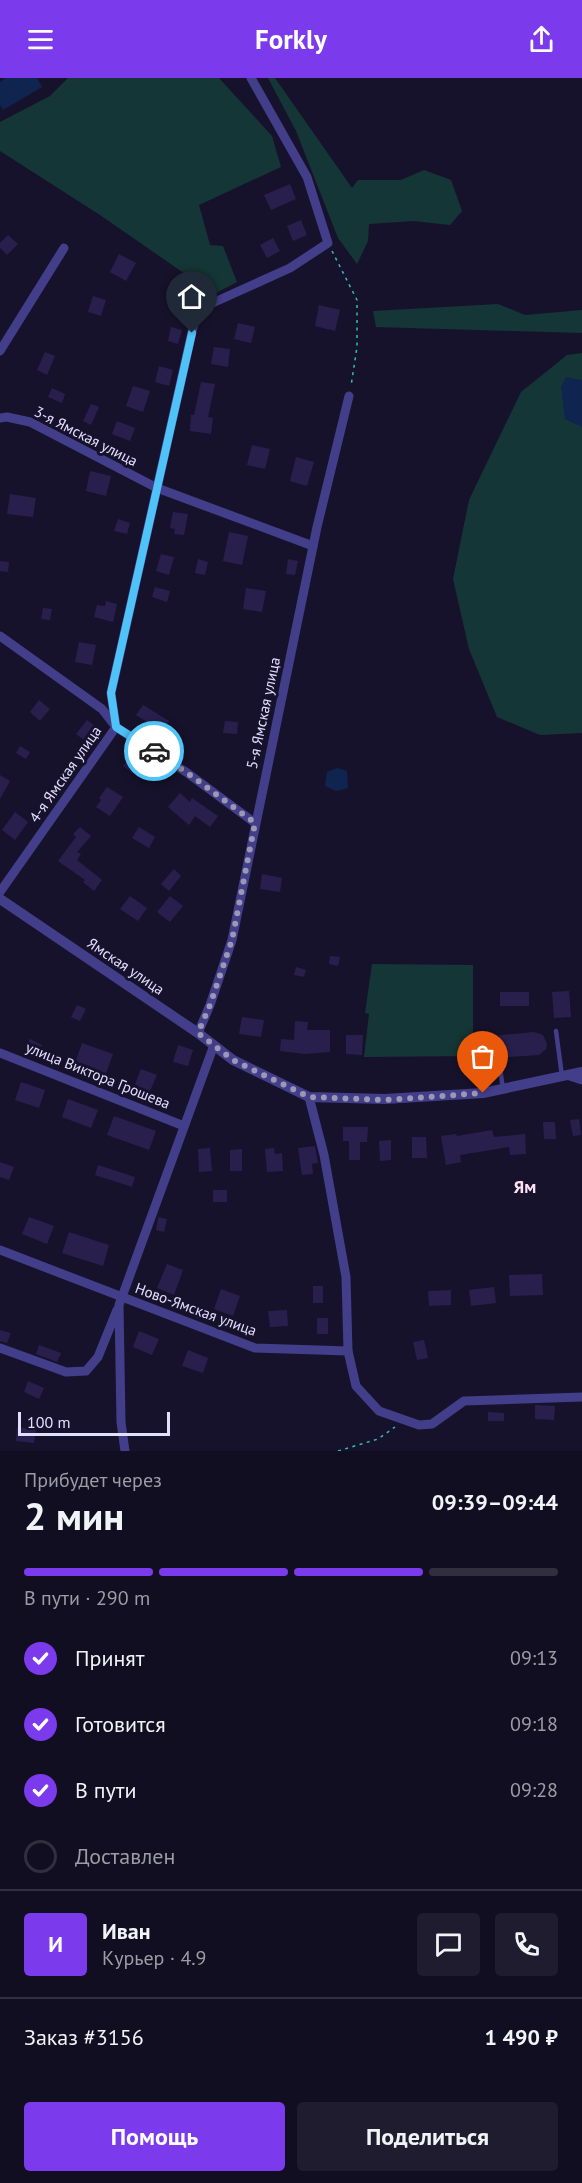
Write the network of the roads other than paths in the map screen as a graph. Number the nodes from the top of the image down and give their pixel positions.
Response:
1 (252, 78) edge
2 (64, 248) dead end
3 (0, 351) edge
4 (349, 396) road end
5 (0, 418) edge
6 (157, 488) junction
7 (313, 546) junction
8 (0, 636) edge
9 (116, 727) junction
10 (255, 823) junction
11 (0, 892) edge
12 (0, 899) edge
13 (556, 1031) dead end
14 (198, 1033) junction
15 (214, 1046) junction
16 (0, 1053) edge
17 (500, 1068) dead end
18 (582, 1072) edge
19 (566, 1077) junction
20 (582, 1080) edge
21 (503, 1089) junction
22 (309, 1097) junction
23 (184, 1126) junction
24 (0, 1250) edge
25 (120, 1301) junction
26 (0, 1348) edge
27 (348, 1351) junction
28 (582, 1397) edge
29 (125, 1451) edge

1 - 6 street, 4-я Ямская улица
2 - 3 street
4 - 7 street, 5-я Ямская улица
5 - 6 street, 3-я Ямская улица
6 - 7 street, 3-я Ямская улица
6 - 9 street, 4-я Ямская улица
7 - 10 street, 5-я Ямская улица
8 - 9 street
9 - 10 street
9 - 11 street, 4-я Ямская улица
10 - 14 street, 5-я Ямская улица
12 - 14 street, Ямская улица
13 - 19 lane
14 - 15 street, Ямская улица
15 - 22 street, Ямская улица
15 - 23 street
16 - 23 street, улица Виктора Грошева
17 - 21 lane
18 - 19 street
19 - 20 street
19 - 21 street
21 - 22 street
22 - 27 street
23 - 25 street
24 - 25 street, Ново-Ямская улица
25 - 26 street
25 - 27 street, Ново-Ямская улица
25 - 29 street
27 - 28 street

